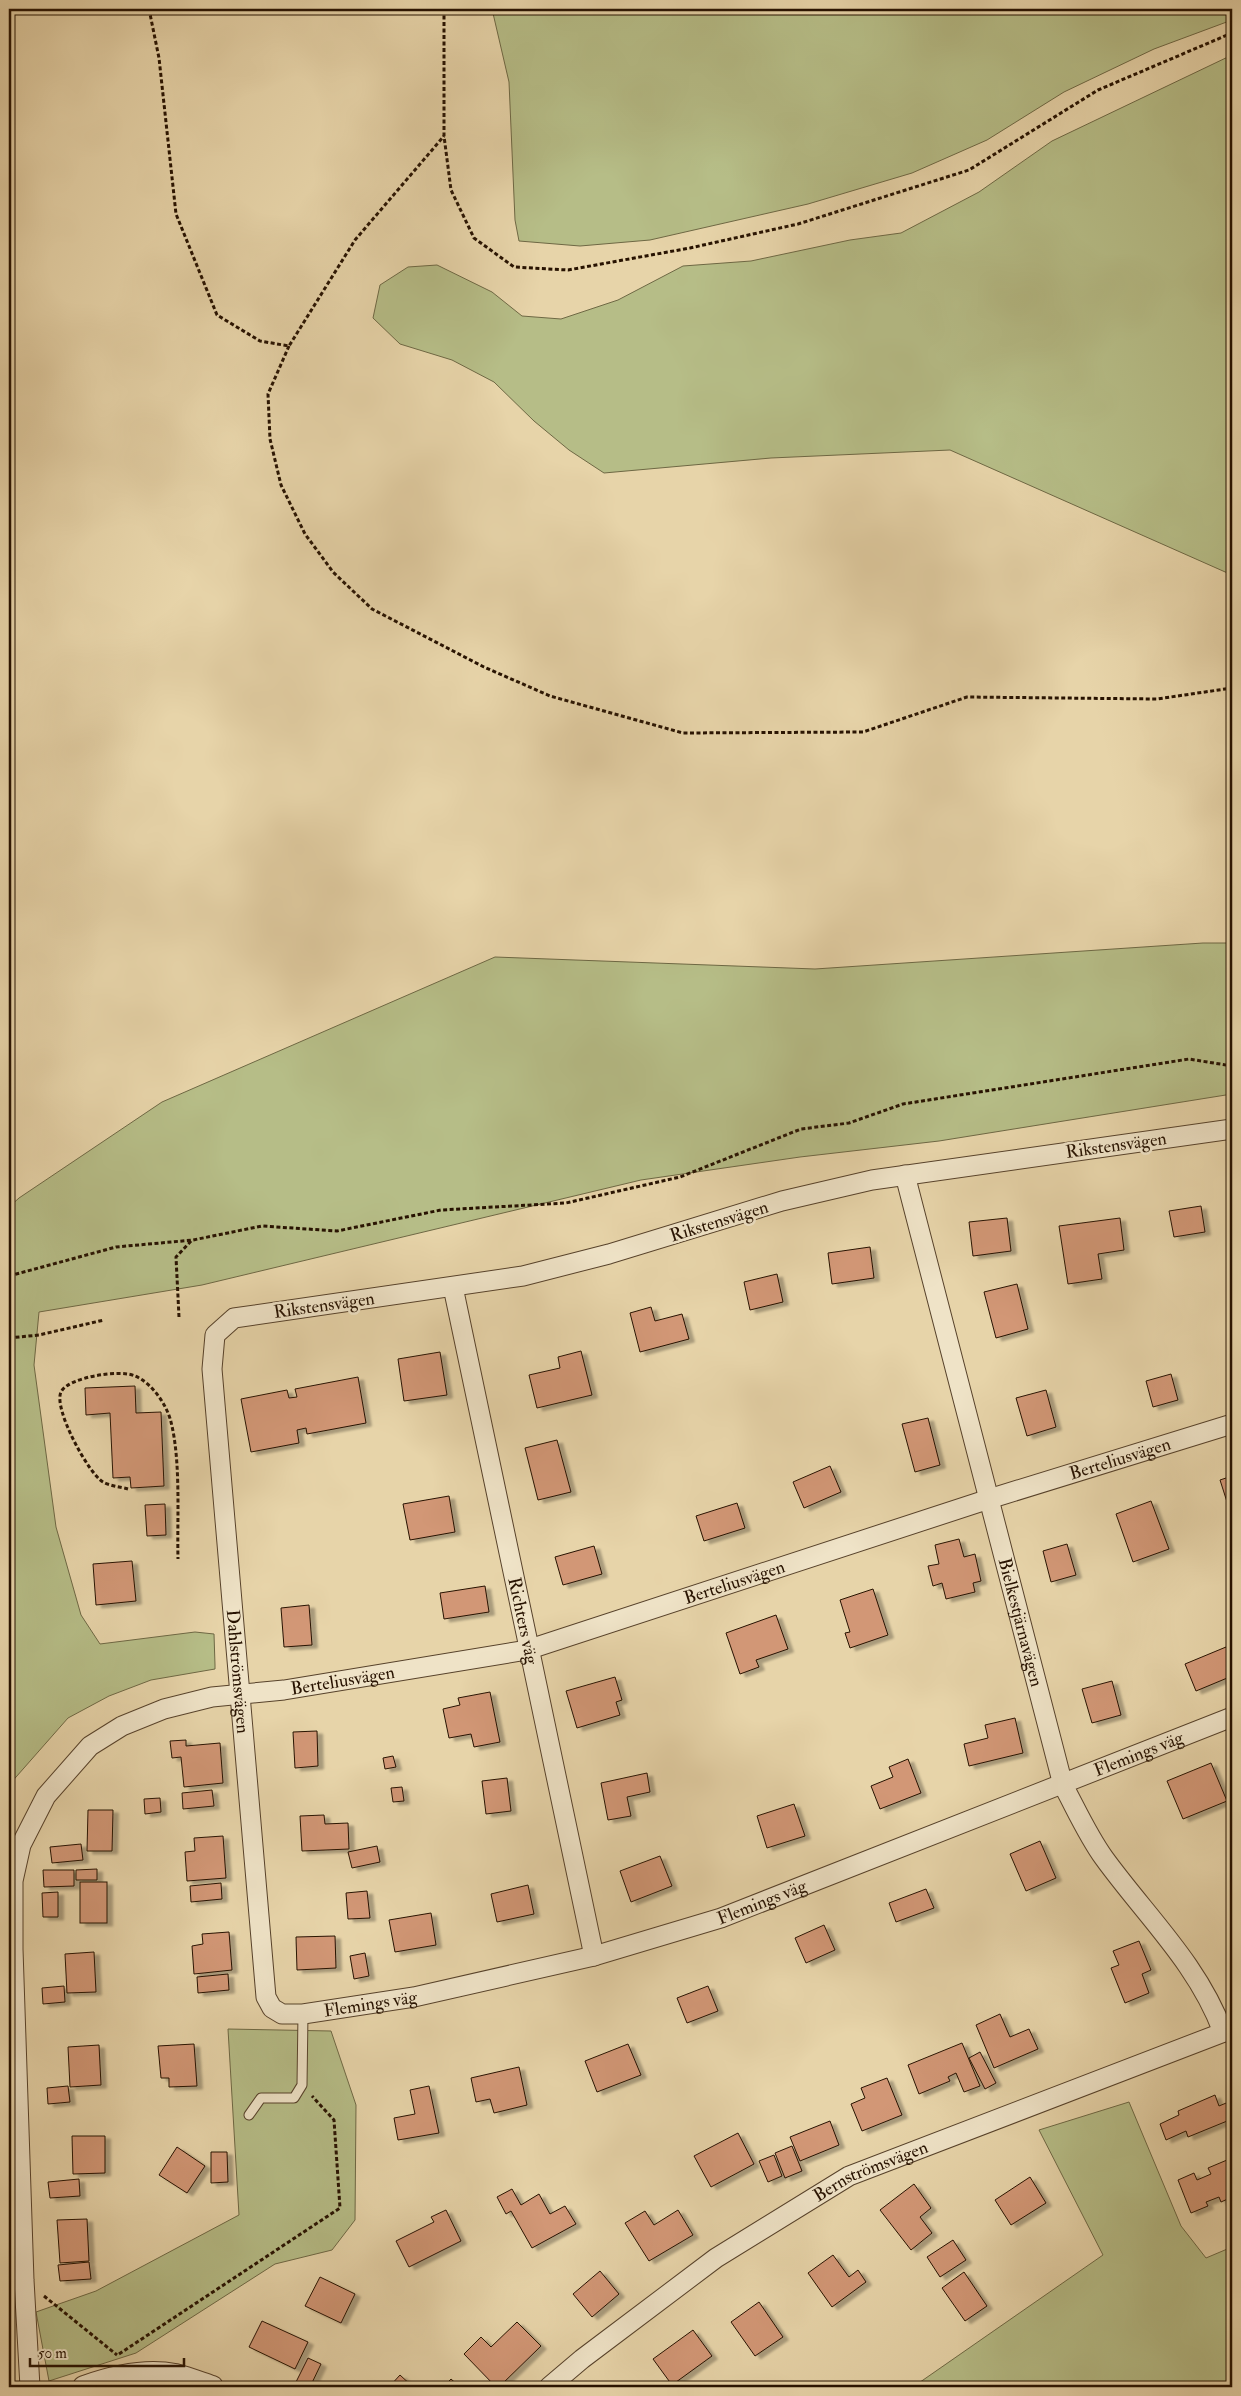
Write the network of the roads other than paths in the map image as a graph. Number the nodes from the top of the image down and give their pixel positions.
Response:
1 (1232, 1129) edge
2 (905, 1175) junction
3 (453, 1287) junction
4 (215, 1335) joint
5 (1232, 1424) edge
6 (989, 1499) junction
7 (528, 1650) junction
8 (241, 1693) junction
9 (1232, 1717) edge
10 (1063, 1784) junction
11 (594, 1956) junction
12 (11, 1963) edge
13 (272, 2008) joint
14 (303, 2014) junction
15 (1228, 2031) edge
16 (249, 2115) dead end
17 (30, 2387) edge
18 (84, 2387) edge
19 (212, 2387) edge
20 (549, 2387) edge

1 - 2 street, Rikstensvägen
2 - 3 street, Rikstensvägen
2 - 6 street, Bielkestjärnavägen
3 - 4 street, Rikstensvägen
3 - 7 street, Richters väg
4 - 8 street, Dahlströmsvägen
5 - 6 street, Berteliusvägen
6 - 7 street, Berteliusvägen
6 - 10 street, Bielkestjärnavägen
7 - 8 street, Berteliusvägen
7 - 11 street, Richters väg
8 - 12 street, Berteliusvägen
8 - 13 street, Dahlströmsvägen
9 - 10 street, Flemings väg
10 - 11 street, Flemings väg
10 - 15 street, Bielkestjärnavägen
11 - 14 street, Flemings väg
12 - 17 street, Berteliusvägen
13 - 14 street, Flemings väg
14 - 16 lane
15 - 20 street, Bernströmsvägen
18 - 19 street

